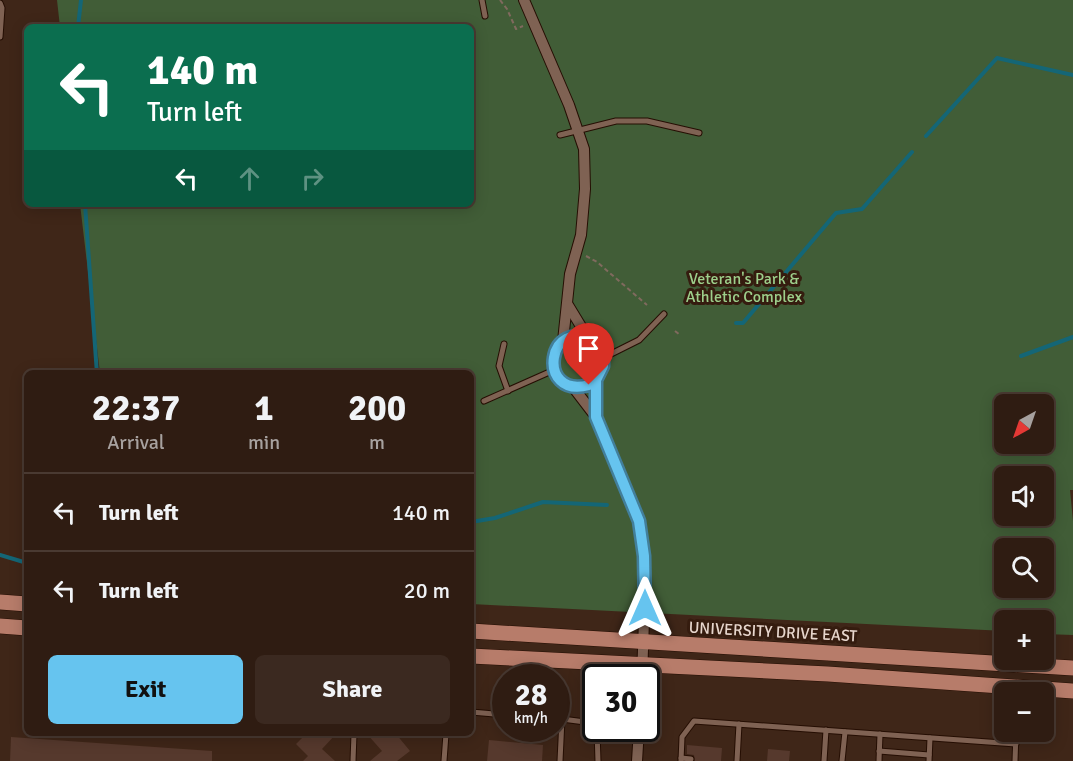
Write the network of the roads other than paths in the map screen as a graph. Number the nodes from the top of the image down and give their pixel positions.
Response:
1 (482, 0) edge
2 (524, 0) edge
3 (0, 3) edge
4 (485, 16) dead end
5 (0, 38) edge
6 (579, 131) junction
7 (699, 133) dead end
8 (560, 135) dead end
9 (568, 305) junction
10 (664, 314) dead end
11 (588, 338) junction
12 (563, 341) junction
13 (504, 344) dead end
14 (603, 358) junction
15 (554, 370) junction
16 (596, 380) junction
17 (573, 387) junction
18 (508, 391) junction
19 (484, 401) dead end
20 (596, 417) junction
21 (0, 602) edge
22 (24, 604) edge
23 (0, 626) edge
24 (24, 628) edge
25 (474, 631) edge
26 (644, 642) junction
27 (474, 656) edge
28 (643, 664) edge
29 (582, 666) edge
30 (1073, 668) edge
31 (660, 672) edge
32 (994, 688) edge
33 (1054, 691) edge
34 (1073, 691) edge
35 (474, 712) edge
36 (492, 714) edge
37 (570, 720) edge
38 (739, 724) junction
39 (826, 730) junction
40 (845, 732) junction
41 (880, 734) junction
42 (354, 736) edge
43 (446, 736) edge
44 (930, 738) junction
45 (560, 742) edge
46 (638, 742) edge
47 (1016, 744) joint
48 (879, 751) junction
49 (929, 758) edge
50 (691, 759) dead end
51 (681, 760) edge
52 (352, 761) edge
53 (444, 761) edge
54 (560, 761) edge
55 (598, 761) edge
56 (637, 761) edge
57 (737, 761) edge
58 (824, 761) edge
59 (842, 761) edge
60 (879, 761) edge
61 (1015, 761) edge

1 - 4 lane
2 - 6 street
3 - 5 lane
6 - 7 lane
6 - 8 lane
6 - 9 street
9 - 11 street
9 - 12 street
10 - 14 lane
11 - 12 street
11 - 14 street
12 - 15 street
13 - 18 lane
14 - 16 street
15 - 17 street
15 - 18 lane
16 - 17 street
16 - 20 street
17 - 20 street
18 - 19 lane
20 - 26 street
21 - 22 main road
23 - 24 main road
25 - 26 main road, UNIVERSITY DRIVE EAST
26 - 28 street
26 - 30 main road, UNIVERSITY DRIVE EAST
27 - 29 main road
31 - 32 main road
33 - 34 main road
35 - 36 lane
37 - 55 lane
38 - 39 lane
38 - 51 lane
38 - 57 lane
39 - 40 lane
39 - 58 lane
40 - 41 lane
40 - 59 lane
41 - 44 lane
41 - 48 lane
42 - 52 lane
43 - 53 lane
44 - 47 lane
44 - 49 lane
45 - 54 lane
46 - 56 street
47 - 61 lane
48 - 49 lane
48 - 60 lane
50 - 51 lane

